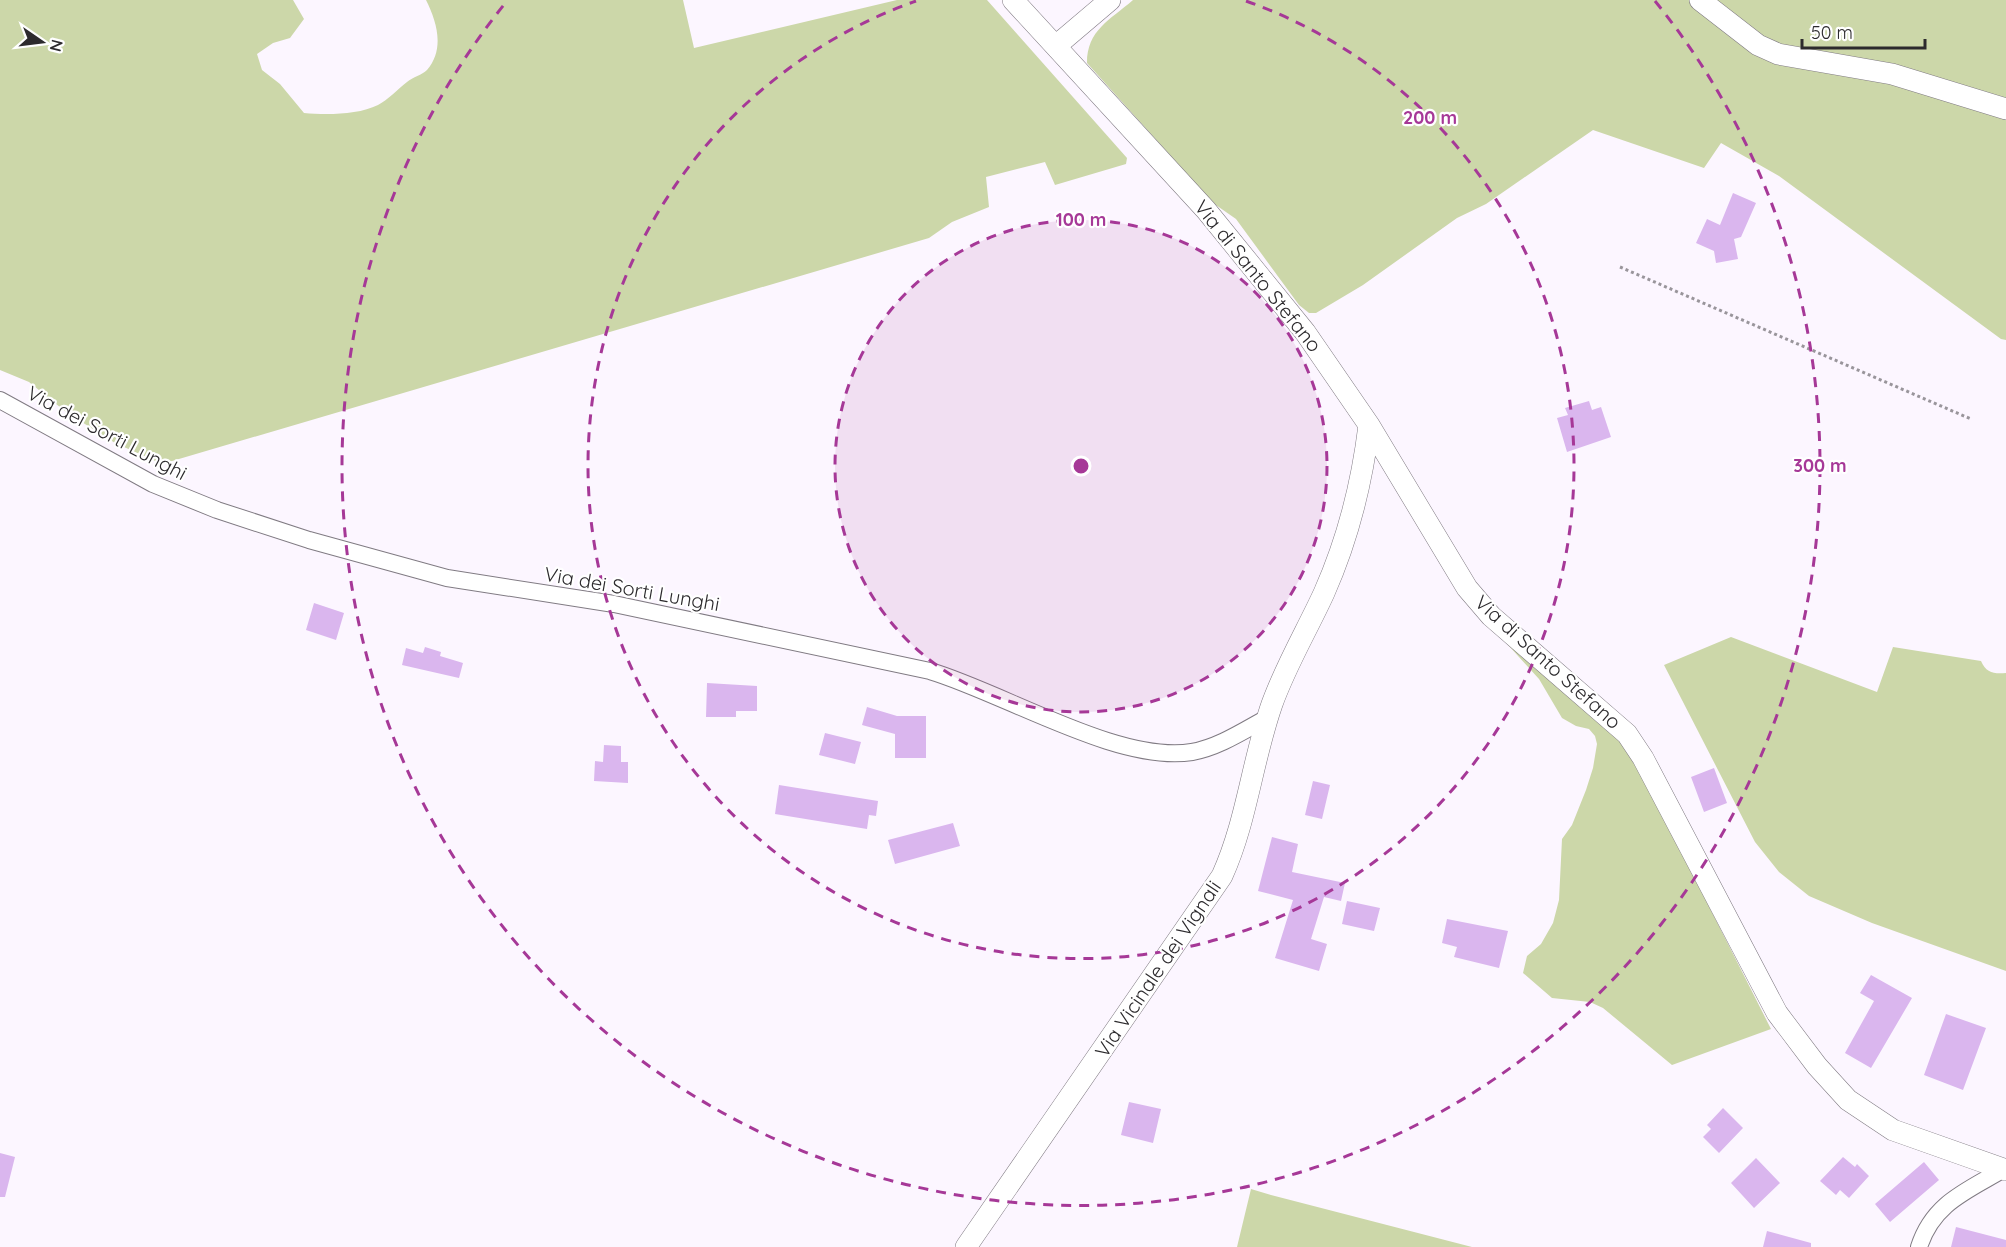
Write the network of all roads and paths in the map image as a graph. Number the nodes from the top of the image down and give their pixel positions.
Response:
1 (1013, 0) edge
2 (1110, 0) edge
3 (1700, 0) edge
4 (1057, 45) junction
5 (2006, 109) edge
6 (1620, 267) dead end
7 (0, 400) edge
8 (1971, 419) dead end
9 (1369, 425) junction
10 (1267, 718) junction
11 (2005, 1170) edge
12 (966, 1247) edge
13 (1919, 1247) edge

1 - 4 street, Via di Santo Stefano
2 - 4 street
3 - 5 street
4 - 9 street, Via di Santo Stefano
6 - 8 path
7 - 10 street, Via dei Sorti Lunghi
9 - 10 street, Via Vicinale dei Vignali
9 - 11 street, Via di Santo Stefano
10 - 12 street, Via Vicinale dei Vignali
11 - 13 street

